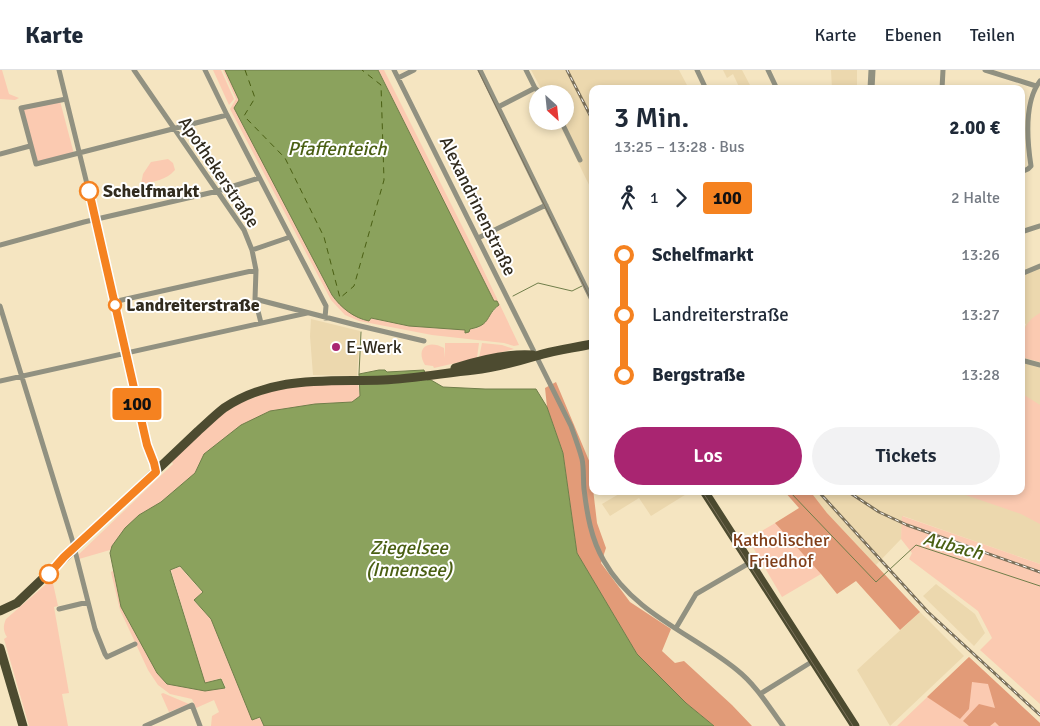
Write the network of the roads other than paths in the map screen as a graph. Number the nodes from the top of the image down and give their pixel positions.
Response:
1 (59, 70) edge
2 (134, 70) edge
3 (206, 70) edge
4 (394, 70) edge
5 (414, 70) edge
6 (480, 70) edge
7 (526, 70) edge
8 (697, 70) edge
9 (768, 70) edge
10 (872, 70) edge
11 (943, 70) edge
12 (985, 70) edge
13 (398, 78) junction
14 (1039, 83) edge
15 (534, 85) edge
16 (704, 85) edge
17 (775, 85) edge
18 (871, 85) edge
19 (942, 85) edge
20 (529, 91) edge
21 (66, 99) junction
22 (498, 107) junction
23 (227, 115) junction
24 (174, 128) junction
25 (565, 130) edge
26 (30, 146) junction
27 (79, 153) junction
28 (0, 154) edge
29 (580, 160) dead end
30 (1025, 170) edge
31 (259, 178) junction
32 (218, 191) junction
33 (546, 206) junction
34 (95, 220) junction
35 (1040, 226) edge
36 (1025, 231) edge
37 (290, 237) junction
38 (478, 238) junction
39 (0, 245) edge
40 (252, 250) junction
41 (1040, 266) edge
42 (256, 270) junction
43 (1025, 272) edge
44 (589, 294) edge
45 (255, 299) junction
46 (114, 302) junction
47 (0, 306) edge
48 (307, 313) junction
49 (325, 318) junction
50 (261, 323) junction
51 (424, 341) dead end
52 (589, 345) edge
53 (126, 353) junction
54 (537, 356) junction
55 (1025, 361) edge
56 (1040, 365) edge
57 (21, 376) junction
58 (0, 382) edge
59 (156, 472) junction
60 (707, 495) edge
61 (74, 548) junction
62 (751, 562) junction
63 (88, 602) junction
64 (59, 609) dead end
65 (0, 611) edge
66 (676, 628) junction
67 (135, 644) dead end
68 (0, 648) edge
69 (813, 661) junction
70 (760, 694) junction
71 (23, 726) edge
72 (145, 726) edge
73 (200, 726) edge
74 (783, 726) edge
75 (855, 726) edge

1 - 21 street
2 - 24 street, Apothekerstraße
3 - 23 street
4 - 13 street, Alexandrinenstraße
5 - 13 street
6 - 22 street
7 - 15 street
8 - 16 street
9 - 17 street
10 - 18 street
11 - 19 street
12 - 14 street
13 - 38 street, Alexandrinenstraße
14 - 30 street
20 - 22 street
21 - 26 street
21 - 27 street
22 - 33 street
23 - 24 street
23 - 31 street
24 - 27 street
24 - 32 street, Apothekerstraße
25 - 29 street
26 - 27 street
26 - 28 street
27 - 34 street
31 - 32 street
31 - 37 street
32 - 34 street
32 - 40 street, Apothekerstraße
33 - 38 street
33 - 44 street
34 - 39 street
34 - 46 street
35 - 36 street
37 - 40 street
37 - 49 street
38 - 54 street, Alexandrinenstraße
40 - 42 street, Apothekerstraße
41 - 43 street
42 - 45 street, Apothekerstraße
42 - 46 street
45 - 48 street
45 - 50 street, Apothekerstraße
46 - 53 street
47 - 57 street
48 - 49 street
48 - 50 street
49 - 51 street
50 - 53 street
52 - 54 main road
53 - 57 street
53 - 59 street
54 - 59 main road
54 - 66 street, Alexandrinenstraße
55 - 56 street
57 - 58 street
57 - 61 street
59 - 61 main road
60 - 62 main road
61 - 63 street
61 - 65 main road
62 - 66 street
62 - 69 main road
63 - 64 street
63 - 67 street
66 - 70 street, Alexandrinenstraße
68 - 71 main road
69 - 70 street
69 - 75 main road
70 - 74 street, Alexandrinenstraße
72 - 73 street

